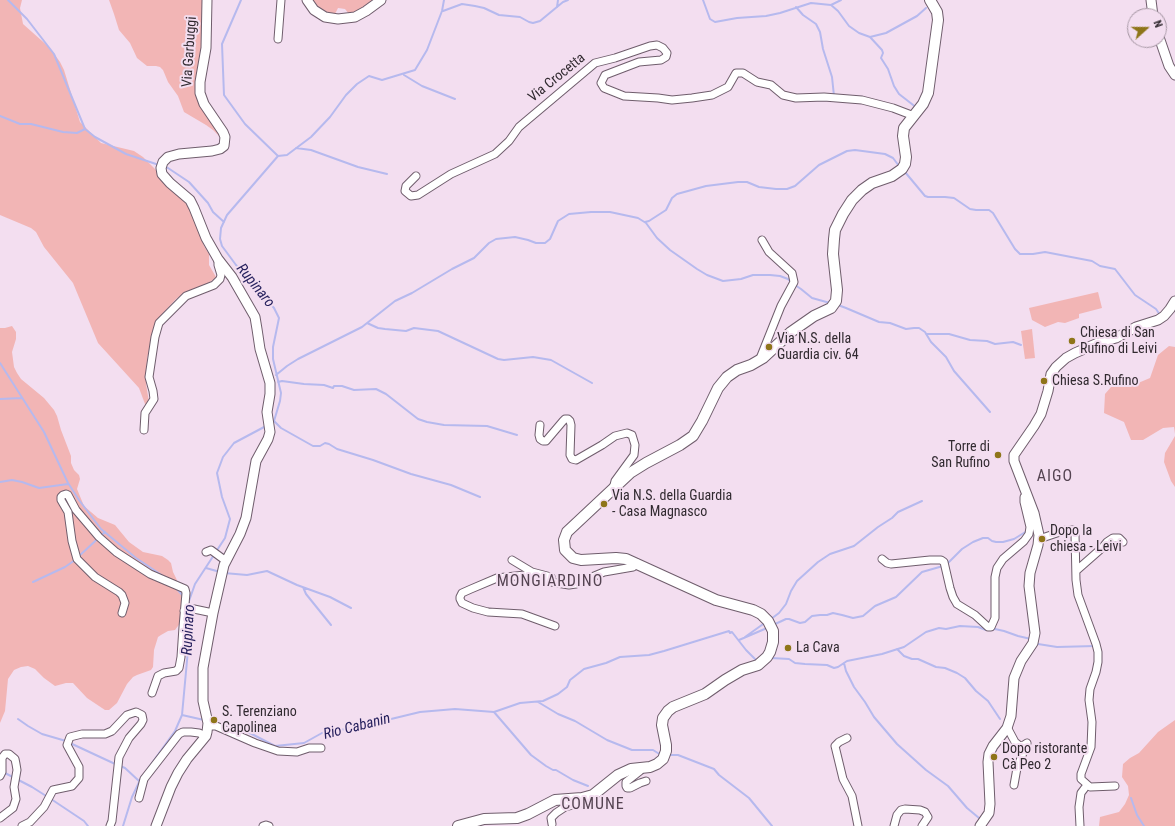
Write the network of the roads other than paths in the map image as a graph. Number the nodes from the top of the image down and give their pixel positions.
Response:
1 (207, 0) edge
2 (281, 0) edge
3 (307, 0) edge
4 (381, 0) edge
5 (930, 0) edge
6 (278, 38) dead end
7 (1163, 48) edge
8 (1175, 75) edge
9 (914, 116) junction
10 (416, 176) dead end
11 (762, 240) dead end
12 (218, 259) junction
13 (1175, 301) edge
14 (762, 359) junction
15 (540, 425) dead end
16 (144, 430) dead end
17 (613, 488) junction
18 (1026, 495) junction
19 (1039, 538) junction
20 (1123, 542) dead end
21 (209, 551) dead end
22 (882, 559) dead end
23 (224, 560) junction
24 (512, 560) dead end
25 (637, 563) junction
26 (1077, 570) junction
27 (580, 582) junction
28 (184, 610) junction
29 (122, 613) dead end
30 (213, 613) junction
31 (555, 626) dead end
32 (152, 693) dead end
33 (208, 726) junction
34 (1007, 726) junction
35 (206, 736) junction
36 (847, 738) dead end
37 (321, 748) dead end
38 (644, 767) junction
39 (0, 776) edge
40 (646, 782) dead end
41 (1087, 785) dead end
42 (1014, 786) dead end
43 (1115, 786) dead end
44 (593, 795) junction
45 (138, 798) dead end
46 (0, 818) edge
47 (552, 824) dead end
48 (22, 826) edge
49 (110, 826) edge
50 (156, 826) edge
51 (263, 826) edge
52 (269, 826) edge
53 (458, 826) edge
54 (858, 826) edge
55 (894, 826) edge
56 (922, 826) edge
57 (980, 826) edge
58 (1080, 826) edge

1 - 12 street, Via Garbuggi
2 - 6 street
3 - 4 street
5 - 9 main road
7 - 8 street
9 - 10 street, Via Crocetta
9 - 14 main road
11 - 14 street
12 - 16 street
12 - 23 street, Via Garbuggi
13 - 18 street
14 - 17 main road
15 - 17 street
17 - 25 main road
18 - 19 street
18 - 22 street
19 - 26 street
19 - 34 street
20 - 26 street
21 - 23 street
23 - 30 street, Via Garbuggi
24 - 27 street
25 - 27 street
25 - 38 main road
26 - 43 street
27 - 31 street
28 - 29 street
28 - 30 street
28 - 32 street
30 - 33 street, Via Garbuggi
33 - 35 street
33 - 37 street
34 - 42 street
34 - 57 street
35 - 45 street
35 - 50 street
36 - 54 street
38 - 40 street
38 - 44 main road
39 - 46 street
41 - 58 street
44 - 47 street
44 - 53 main road
48 - 49 street
51 - 52 street
55 - 56 street

